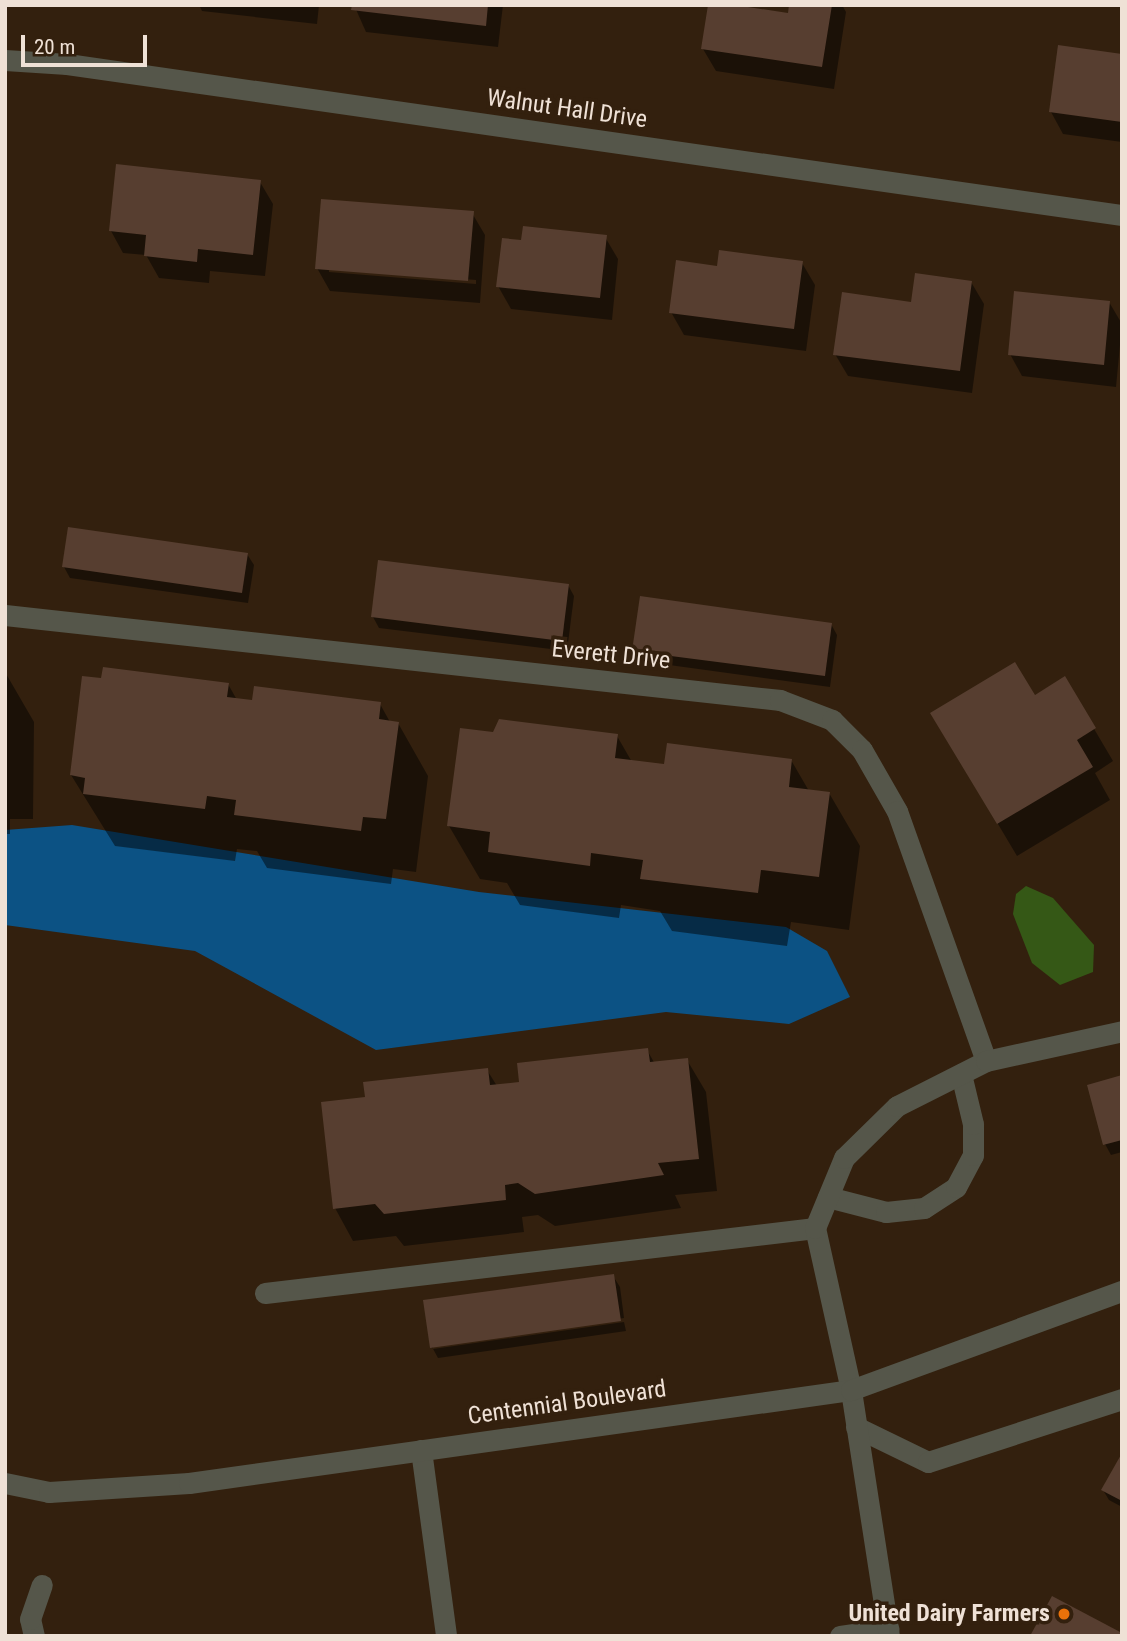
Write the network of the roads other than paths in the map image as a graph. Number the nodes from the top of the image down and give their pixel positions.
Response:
1 (5, 60) edge
2 (1122, 215) edge
3 (5, 615) edge
4 (1122, 1031) edge
5 (986, 1061) junction
6 (961, 1073) junction
7 (828, 1197) junction
8 (815, 1228) junction
9 (1122, 1291) edge
10 (265, 1293) dead end
11 (851, 1390) junction
12 (1122, 1399) edge
13 (856, 1427) junction
14 (421, 1450) junction
15 (5, 1483) edge
16 (42, 1585) dead end
17 (888, 1632) edge
18 (34, 1636) edge
19 (446, 1636) edge
20 (840, 1636) edge

1 - 2 street, Walnut Hall Drive
3 - 5 street, Everett Drive
4 - 5 street
5 - 6 street
6 - 7 street
6 - 7 street
7 - 8 street
8 - 10 street
8 - 11 street
9 - 11 street, Centennial Boulevard
11 - 13 street
11 - 14 street, Centennial Boulevard
12 - 13 street
13 - 17 street
14 - 15 street, Centennial Boulevard
14 - 19 street
16 - 18 street
17 - 20 street

